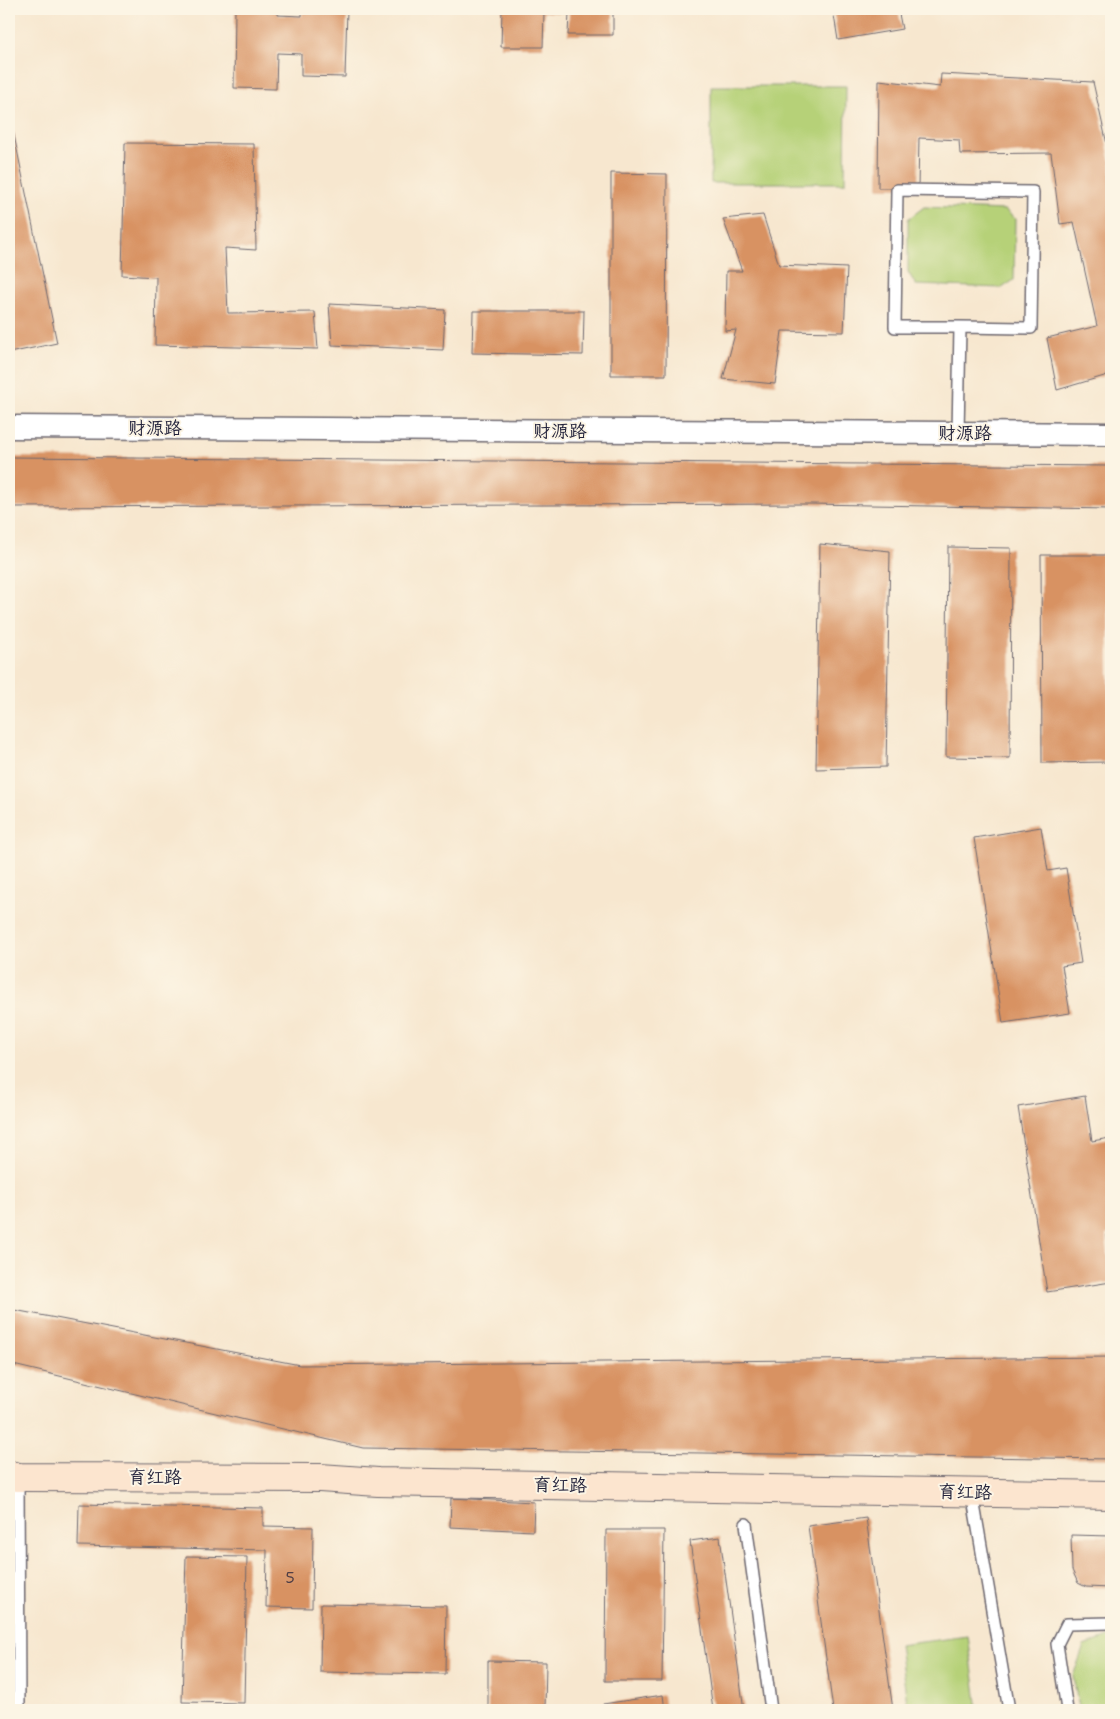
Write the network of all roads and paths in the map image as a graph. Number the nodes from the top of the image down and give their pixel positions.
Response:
1 (960, 327) junction
2 (9, 427) edge
3 (958, 433) junction
4 (1111, 434) edge
5 (13, 1476) edge
6 (972, 1492) junction
7 (1111, 1495) edge
8 (746, 1524) dead end
9 (1111, 1623) edge
10 (19, 1710) edge
11 (771, 1710) edge
12 (1009, 1710) edge
13 (1067, 1710) edge

1 - 1 lane
1 - 3 lane
2 - 3 street, 财源路
3 - 4 street, 财源路
5 - 6 street, 育红路
5 - 10 lane
6 - 7 street, 育红路
6 - 12 lane
8 - 11 lane
9 - 13 lane

